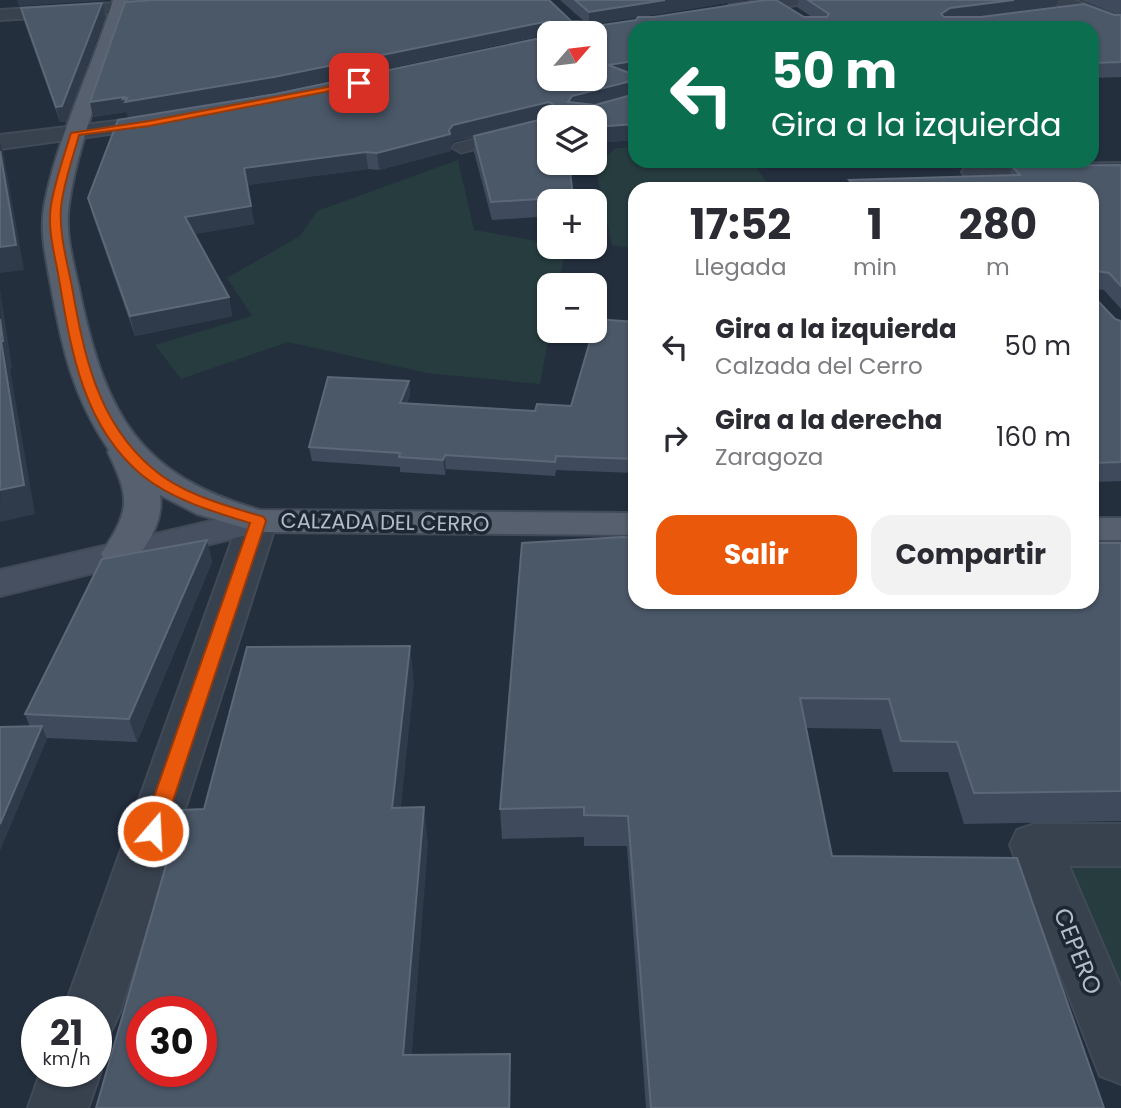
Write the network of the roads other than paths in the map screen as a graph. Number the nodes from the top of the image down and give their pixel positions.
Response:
1 (244, 0) edge
2 (773, 1) edge
3 (120, 4) edge
4 (1058, 7) edge
5 (796, 8) edge
6 (709, 14) edge
7 (0, 15) edge
8 (1117, 22) edge
9 (187, 117) edge
10 (537, 128) edge
11 (75, 133) junction
12 (0, 142) edge
13 (461, 148) edge
14 (1121, 170) edge
15 (976, 174) edge
16 (124, 450) junction
17 (258, 521) junction
18 (628, 524) edge
19 (1099, 529) edge
20 (1121, 529) edge
21 (120, 554) junction
22 (0, 583) edge
23 (1121, 845) edge
24 (96, 996) edge
25 (1121, 1056) edge
26 (65, 1087) edge
27 (58, 1108) edge

1 - 3 street
2 - 5 street
2 - 6 street
3 - 7 street
3 - 11 main road, CALZADA DEL CERRO
4 - 8 street
9 - 11 street
10 - 13 lane
11 - 12 street
11 - 16 main road, CALZADA DEL CERRO
14 - 15 street
16 - 17 main road, CALZADA DEL CERRO
16 - 21 main road
17 - 18 main road, CALZADA DEL CERRO
17 - 21 street
17 - 24 street
19 - 20 main road
21 - 22 street
23 - 25 street, CEPERO
26 - 27 street

